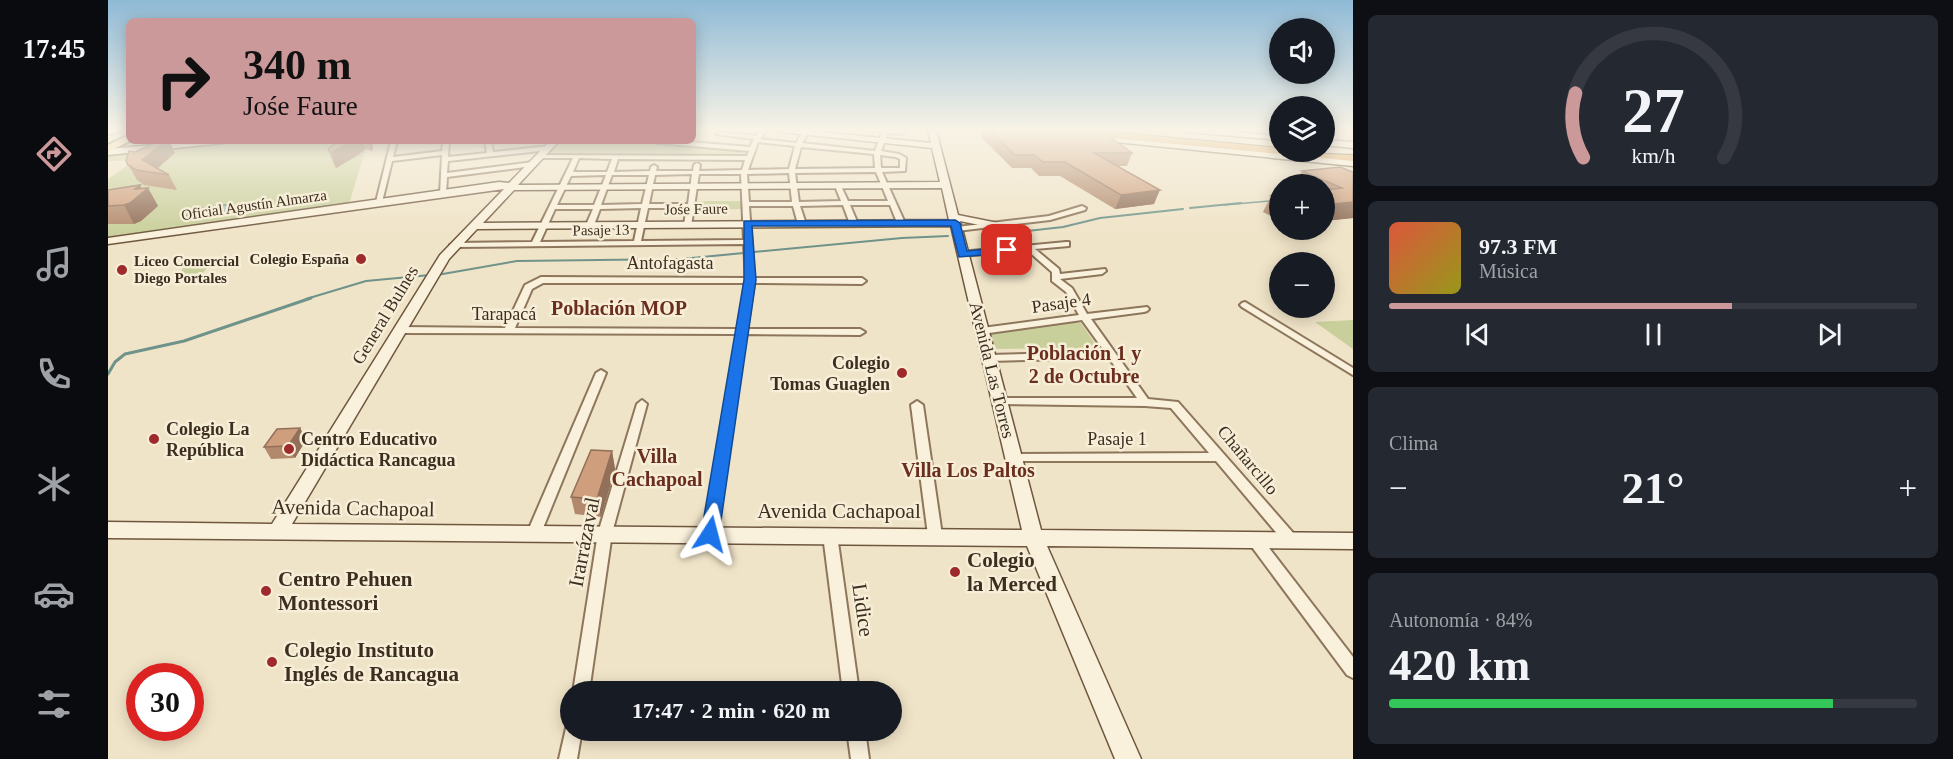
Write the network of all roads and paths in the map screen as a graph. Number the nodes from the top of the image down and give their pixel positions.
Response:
1 (388, 165) edge
2 (445, 165) edge
3 (522, 165) edge
4 (532, 165) edge
5 (573, 165) edge
6 (612, 165) edge
7 (654, 165) edge
8 (697, 165) edge
9 (746, 165) edge
10 (792, 165) edge
11 (878, 165) edge
12 (903, 165) edge
13 (940, 165) edge
14 (878, 170) junction
15 (791, 171) junction
16 (696, 172) junction
17 (744, 172) junction
18 (608, 173) junction
19 (652, 173) junction
20 (569, 174) junction
21 (444, 175) junction
22 (945, 185) junction
23 (510, 186) junction
24 (744, 186) junction
25 (794, 186) junction
26 (838, 186) junction
27 (884, 186) junction
28 (562, 187) junction
29 (603, 187) junction
30 (649, 187) junction
31 (693, 187) junction
32 (443, 194) junction
33 (379, 202) junction
34 (891, 203) junction
35 (745, 204) junction
36 (796, 204) junction
37 (844, 204) junction
38 (645, 206) junction
39 (690, 206) junction
40 (553, 207) junction
41 (596, 207) junction
42 (1082, 208) dead end
43 (747, 223) junction
44 (901, 223) junction
45 (688, 224) junction
46 (802, 224) junction
47 (854, 224) junction
48 (544, 225) junction
49 (590, 225) junction
50 (642, 225) junction
51 (991, 225) junction
52 (472, 226) junction
53 (956, 227) junction
54 (108, 241) edge
55 (748, 242) junction
56 (637, 243) junction
57 (535, 244) junction
58 (1066, 244) dead end
59 (454, 245) junction
60 (1029, 248) junction
61 (963, 255) junction
62 (1102, 271) dead end
63 (1056, 278) junction
64 (750, 280) junction
65 (862, 281) dead end
66 (1245, 305) dead end
67 (1144, 309) dead end
68 (1083, 316) junction
69 (400, 330) junction
70 (509, 330) junction
71 (741, 331) junction
72 (982, 331) junction
73 (860, 332) dead end
74 (1111, 355) junction
75 (989, 358) junction
76 (1353, 372) edge
77 (601, 373) dead end
78 (1000, 402) junction
79 (1144, 402) junction
80 (642, 404) dead end
81 (917, 405) dead end
82 (1220, 457) junction
83 (1014, 458) junction
84 (108, 530) edge
85 (277, 532) junction
86 (605, 532) junction
87 (534, 533) junction
88 (710, 534) junction
89 (830, 535) junction
90 (935, 535) junction
91 (1033, 536) junction
92 (1254, 539) junction
93 (1290, 539) junction
94 (1353, 541) edge
95 (1353, 670) edge
96 (583, 681) edge
97 (850, 681) edge
98 (571, 741) edge
99 (858, 741) edge
100 (568, 759) edge
101 (860, 759) edge
102 (1128, 759) edge

1 - 33 street
2 - 21 street
3 - 21 street
4 - 23 street, General Bulnes
5 - 20 street
6 - 18 street
7 - 19 street
8 - 16 street
9 - 17 street
10 - 15 street
11 - 14 street
12 - 14 street
13 - 22 street, Avenida Las Torres
14 - 15 street
14 - 27 street
15 - 17 street
15 - 25 street
16 - 17 street
16 - 19 street
16 - 31 street
17 - 24 street
18 - 19 street
18 - 20 street
18 - 29 street
19 - 30 street
20 - 28 street
21 - 32 street
22 - 27 street, Oficial Agustín Almarza
22 - 53 street, Avenida Las Torres
23 - 28 street, Oficial Agustín Almarza
23 - 32 street, Oficial Agustín Almarza
23 - 52 street, General Bulnes
24 - 25 street, Oficial Agustín Almarza
24 - 31 street, Oficial Agustín Almarza
24 - 35 street
25 - 26 street, Oficial Agustín Almarza
25 - 36 street
26 - 27 street, Oficial Agustín Almarza
26 - 37 street
27 - 34 street
28 - 29 street, Oficial Agustín Almarza
28 - 40 street
29 - 30 street, Oficial Agustín Almarza
29 - 41 street
30 - 31 street, Oficial Agustín Almarza
30 - 38 street
31 - 39 street
32 - 33 street, Oficial Agustín Almarza
33 - 54 street, Oficial Agustín Almarza
34 - 37 street
34 - 44 street
35 - 36 street
35 - 43 street
36 - 37 street
36 - 46 street
37 - 47 street
38 - 39 street
38 - 41 street
38 - 50 street
39 - 45 street
40 - 41 street
40 - 48 street
41 - 49 street
42 - 51 street
43 - 45 street, Jośe Faure
43 - 46 street, Jośe Faure
43 - 55 street
44 - 47 street, Jośe Faure
44 - 53 street, Jośe Faure
45 - 50 street, Jośe Faure
46 - 47 street, Jośe Faure
48 - 49 street, Jośe Faure
48 - 52 street, Jośe Faure
48 - 57 street
49 - 50 street, Jośe Faure
50 - 56 street
51 - 53 street
51 - 53 street
52 - 59 street, General Bulnes
53 - 61 street, Avenida Las Torres
55 - 56 street, Pasaje 13
55 - 64 street
56 - 57 street, Pasaje 13
57 - 59 street, Pasaje 13
58 - 60 street
59 - 69 street, General Bulnes
60 - 61 street
60 - 63 street
61 - 72 street, Avenida Las Torres
62 - 63 street
63 - 68 street
64 - 65 street, Antofagasta
64 - 70 street, Antofagasta
64 - 71 street
66 - 76 street
67 - 68 street, Pasaje 4
68 - 72 street, Pasaje 4
68 - 74 street
69 - 70 street, Tarapacá
69 - 85 street, General Bulnes
70 - 71 street, Tarapacá
71 - 73 street, Tarapacá
71 - 88 street
72 - 75 street, Avenida Las Torres
74 - 75 street
74 - 79 street
75 - 78 street, Avenida Las Torres
77 - 87 street
78 - 79 street
78 - 83 street, Avenida Las Torres
79 - 82 street, Chañarcillo
80 - 86 street, Irarrázaval
81 - 90 street
82 - 83 street, Pasaje 1
82 - 93 street, Chañarcillo
83 - 91 street, Avenida Las Torres
84 - 85 street, Avenida Cachapoal
85 - 87 street, Avenida Cachapoal
86 - 87 street, Avenida Cachapoal
86 - 88 street, Avenida Cachapoal
86 - 96 street, Irarrázaval
88 - 89 street, Avenida Cachapoal
89 - 90 street, Avenida Cachapoal
89 - 97 street, Lidice
90 - 91 street, Avenida Cachapoal
91 - 92 street, Avenida Cachapoal
91 - 102 street, Avenida Las Torres
92 - 93 street, Avenida Cachapoal
92 - 95 street
93 - 94 street, Avenida Cachapoal
98 - 100 street
99 - 101 street

